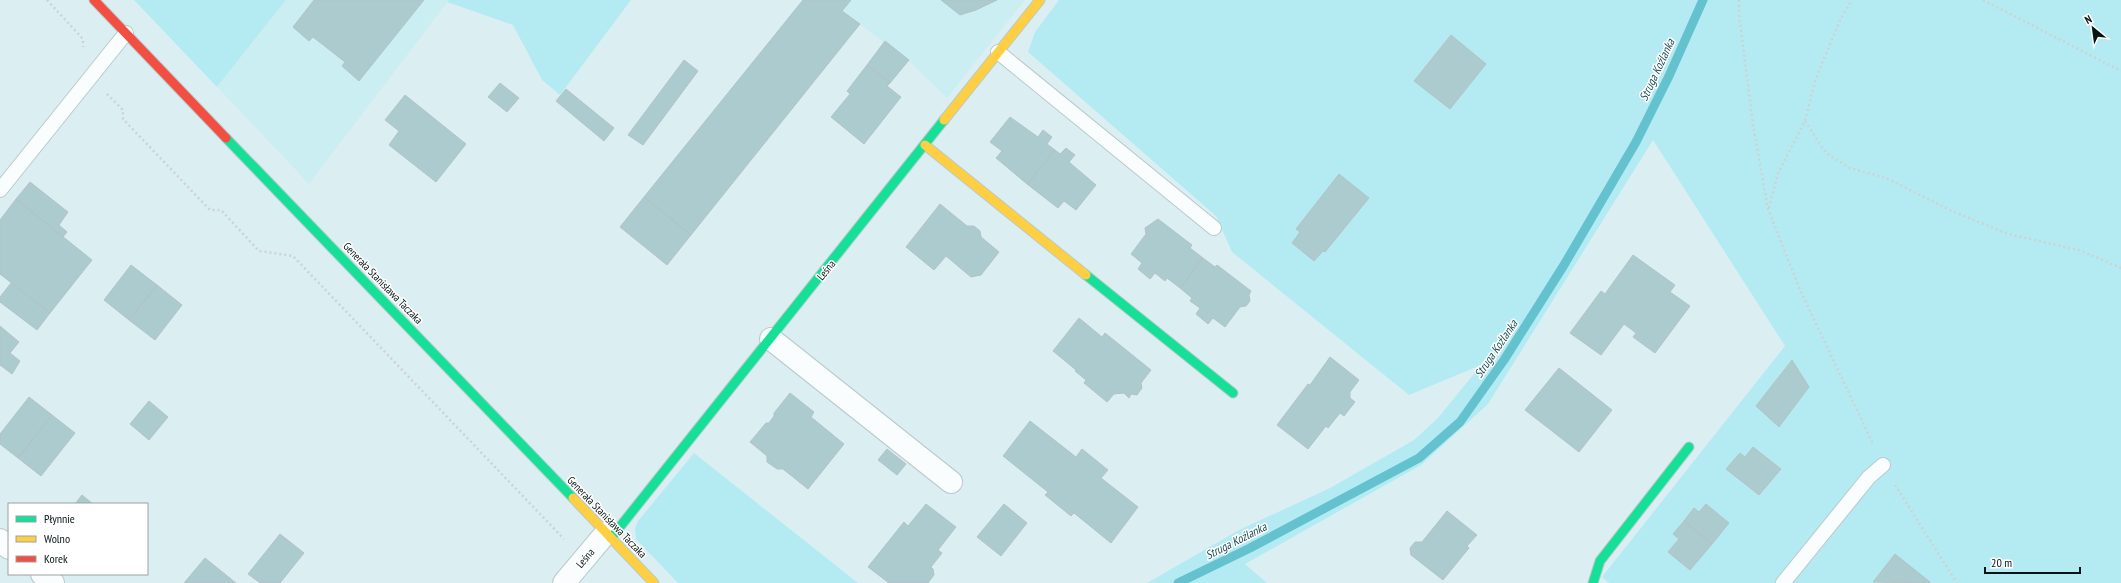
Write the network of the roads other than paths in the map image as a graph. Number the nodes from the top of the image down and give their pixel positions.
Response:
1 (94, 0) edge
2 (1040, 0) edge
3 (126, 33) junction
4 (998, 52) junction
5 (925, 145) junction
6 (0, 190) edge
7 (1214, 228) dead end
8 (770, 338) junction
9 (1233, 393) dead end
10 (1689, 447) dead end
11 (1883, 465) road end
12 (951, 482) dead end
13 (608, 536) junction
14 (0, 540) edge
15 (8, 547) edge
16 (43, 575) edge
17 (53, 583) edge
18 (564, 583) edge
19 (654, 583) edge
20 (1593, 583) edge
21 (1783, 583) edge

1 - 3 street, Generała Stanisława Taczaka
2 - 4 street, Leśna
3 - 6 lane
3 - 13 street, Generała Stanisława Taczaka
4 - 5 street, Leśna
4 - 7 lane
5 - 8 street, Leśna
5 - 9 street
8 - 12 street
8 - 13 street, Leśna
10 - 20 street
11 - 21 lane
13 - 18 street, Leśna
13 - 19 street, Generała Stanisława Taczaka
14 - 15 street
16 - 17 street

